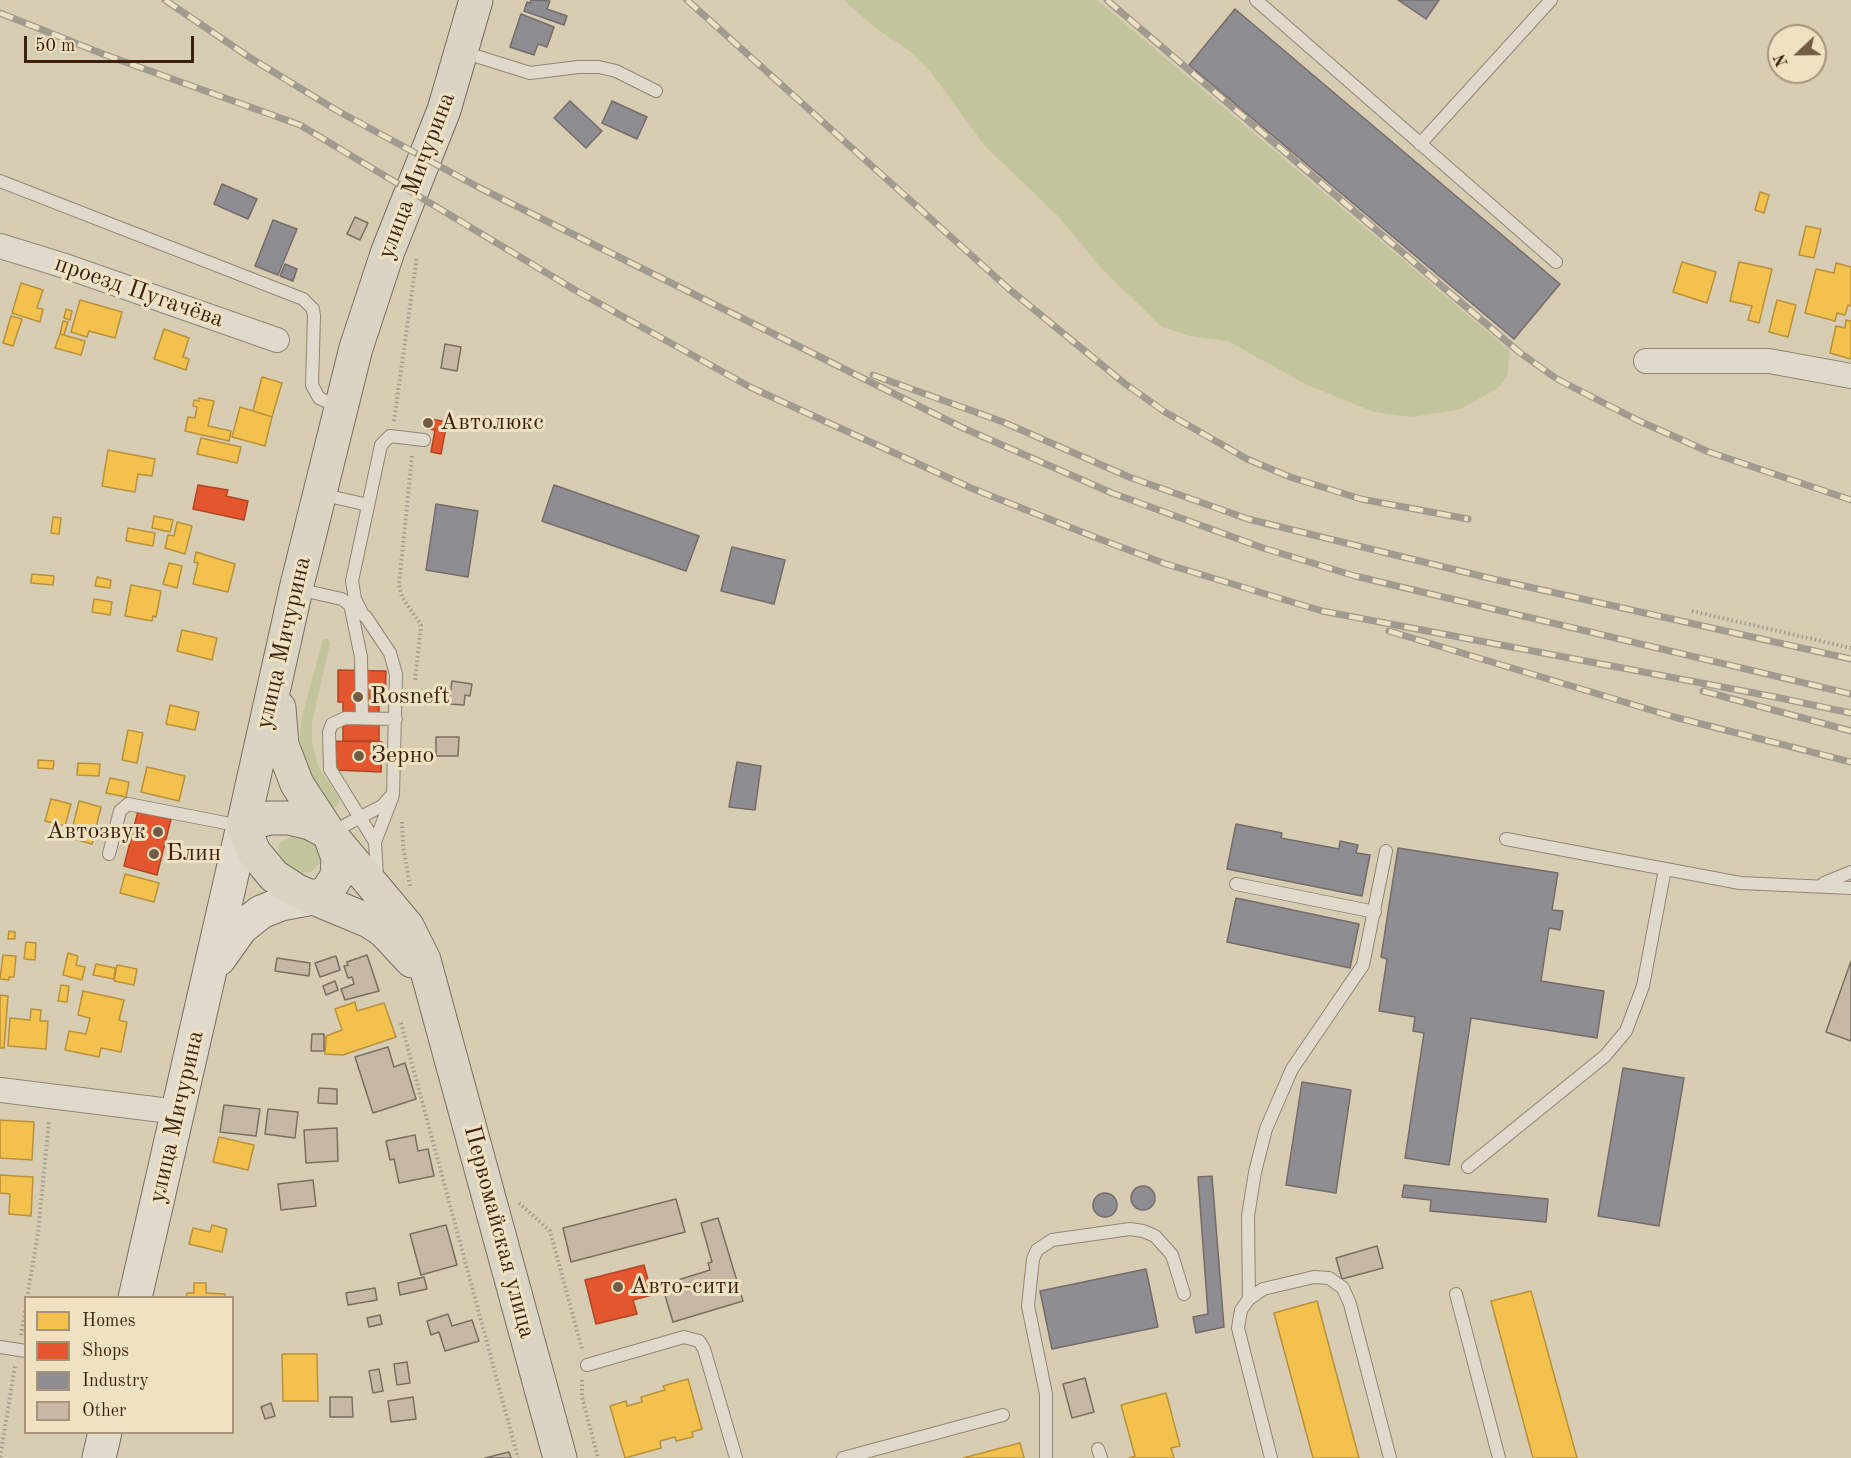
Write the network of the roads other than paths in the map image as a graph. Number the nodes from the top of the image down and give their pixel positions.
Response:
1 (476, 0) edge
2 (1256, 0) edge
3 (1551, 0) edge
4 (461, 51) junction
5 (657, 91) dead end
6 (1420, 144) junction
7 (0, 181) edge
8 (0, 246) edge
9 (1556, 262) dead end
10 (277, 340) dead end
11 (1646, 361) dead end
12 (1851, 376) edge
13 (340, 407) junction
14 (424, 440) dead end
15 (319, 493) junction
16 (368, 505) junction
17 (352, 581) junction
18 (296, 588) junction
19 (330, 596) junction
20 (350, 604) junction
21 (366, 617) junction
22 (279, 667) junction
23 (362, 718) junction
24 (396, 719) junction
25 (393, 794) junction
26 (360, 817) junction
27 (243, 826) junction
28 (329, 833) junction
29 (1506, 839) dead end
30 (375, 842) junction
31 (1386, 851) dead end
32 (109, 854) dead end
33 (1665, 869) junction
34 (1851, 872) edge
35 (1236, 884) dead end
36 (1820, 885) junction
37 (1851, 888) edge
38 (396, 892) junction
39 (313, 898) junction
40 (1375, 912) junction
41 (398, 944) junction
42 (210, 973) junction
43 (439, 1006) junction
44 (0, 1090) edge
45 (178, 1112) junction
46 (1468, 1167) dead end
47 (1184, 1294) dead end
48 (1456, 1294) dead end
49 (135, 1296) edge
50 (1249, 1299) junction
51 (0, 1347) edge
52 (22, 1351) edge
53 (584, 1364) road end
54 (1003, 1415) dead end
55 (105, 1434) edge
56 (99, 1458) edge
57 (560, 1458) edge
58 (736, 1458) edge
59 (843, 1458) edge
60 (1046, 1458) edge
61 (1271, 1458) edge
62 (1390, 1458) edge
63 (1499, 1458) edge

1 - 4 main road, улица Мичурина
2 - 6 lane
3 - 6 lane
4 - 5 lane
4 - 13 main road, улица Мичурина
6 - 9 lane
7 - 13 lane
8 - 10 street, проезд Пугачёва
11 - 12 street
13 - 15 main road, улица Мичурина
14 - 16 lane
15 - 16 lane
15 - 18 main road, улица Мичурина
16 - 17 lane
17 - 19 lane
17 - 21 lane
18 - 19 lane
18 - 22 main road, улица Мичурина
19 - 20 lane
20 - 21 lane
20 - 23 lane
21 - 24 lane
22 - 27 main road, улица Мичурина
22 - 28 main road, Первомайская улица
23 - 24 lane
23 - 26 lane
24 - 25 lane
25 - 26 lane
25 - 30 lane
26 - 28 lane
26 - 30 lane
27 - 28 main road
27 - 32 lane
27 - 39 main road, Первомайская улица
27 - 42 main road, улица Мичурина
28 - 38 main road, Первомайская улица
28 - 39 main road
29 - 33 lane
30 - 38 lane
31 - 40 lane
33 - 36 lane
33 - 46 lane
34 - 36 lane
35 - 40 lane
36 - 37 lane
38 - 41 lane
38 - 43 main road, Первомайская улица
39 - 41 main road, Первомайская улица
39 - 42 main road
40 - 50 lane
41 - 43 main road, Первомайская улица
42 - 45 main road, улица Мичурина
43 - 57 main road, Первомайская улица
44 - 45 street
45 - 49 main road, улица Мичурина
47 - 60 lane
48 - 63 lane
50 - 61 lane
50 - 62 lane
51 - 52 lane
53 - 58 lane
54 - 59 lane
55 - 56 main road

